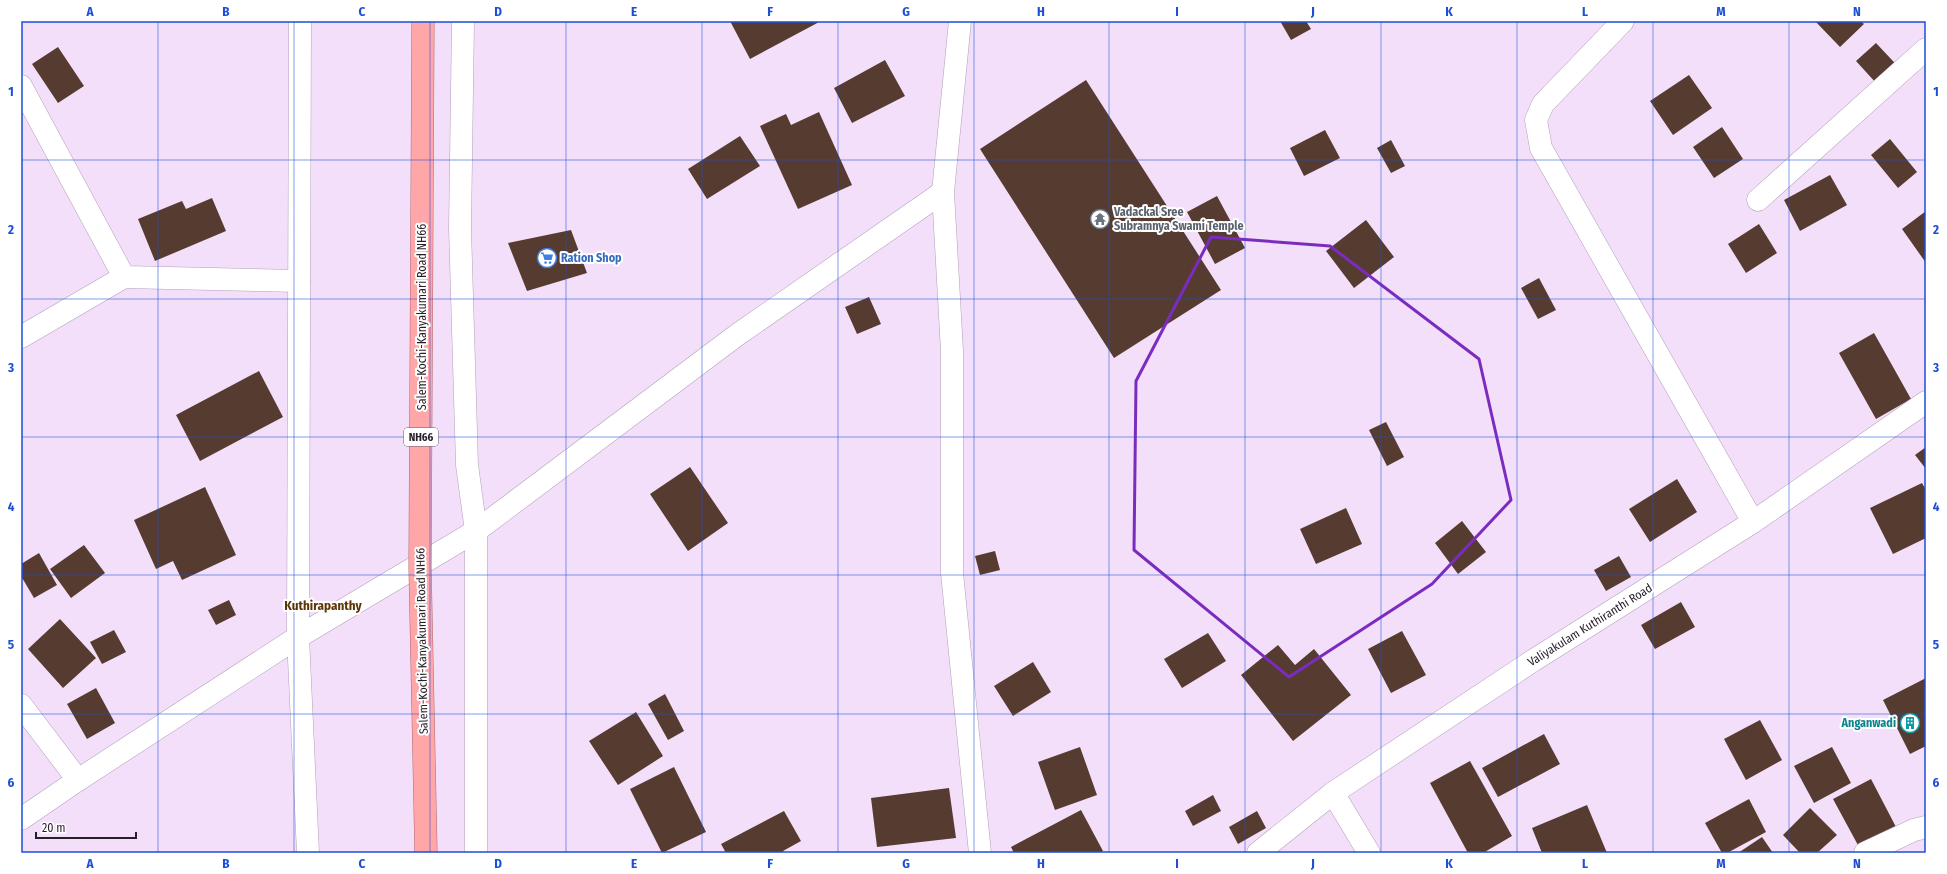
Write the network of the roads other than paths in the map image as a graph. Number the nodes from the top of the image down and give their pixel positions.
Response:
1 (300, 21) edge
2 (423, 21) edge
3 (463, 21) edge
4 (960, 21) edge
5 (1623, 21) edge
6 (1926, 49) edge
7 (21, 86) edge
8 (943, 192) junction
9 (1758, 200) dead end
10 (124, 277) junction
11 (299, 280) junction
12 (21, 337) edge
13 (1926, 402) edge
14 (1753, 522) junction
15 (476, 531) junction
16 (298, 637) junction
17 (21, 705) edge
18 (78, 780) junction
19 (1333, 793) junction
20 (21, 819) edge
21 (1926, 827) edge
22 (308, 853) edge
23 (426, 853) edge
24 (476, 853) edge
25 (980, 853) edge
26 (1258, 853) edge
27 (1369, 853) edge
28 (1864, 853) edge

1 - 11 street
2 - 23 highway, Salem-Kochi-Kanyakumari Road NH66 / NH66, bridge
3 - 15 street
4 - 8 street
5 - 14 street
6 - 9 street
7 - 10 street
8 - 15 street
8 - 25 street
10 - 11 street
10 - 12 street
11 - 16 street
13 - 14 street, Valiyakulam Kuthiranthi Road
14 - 19 street, Valiyakulam Kuthiranthi Road
15 - 16 street
15 - 24 street
16 - 18 street
16 - 22 street
17 - 18 street
18 - 20 street
19 - 26 street, Valiyakulam Kuthiranthi Road
19 - 27 street
21 - 28 street

